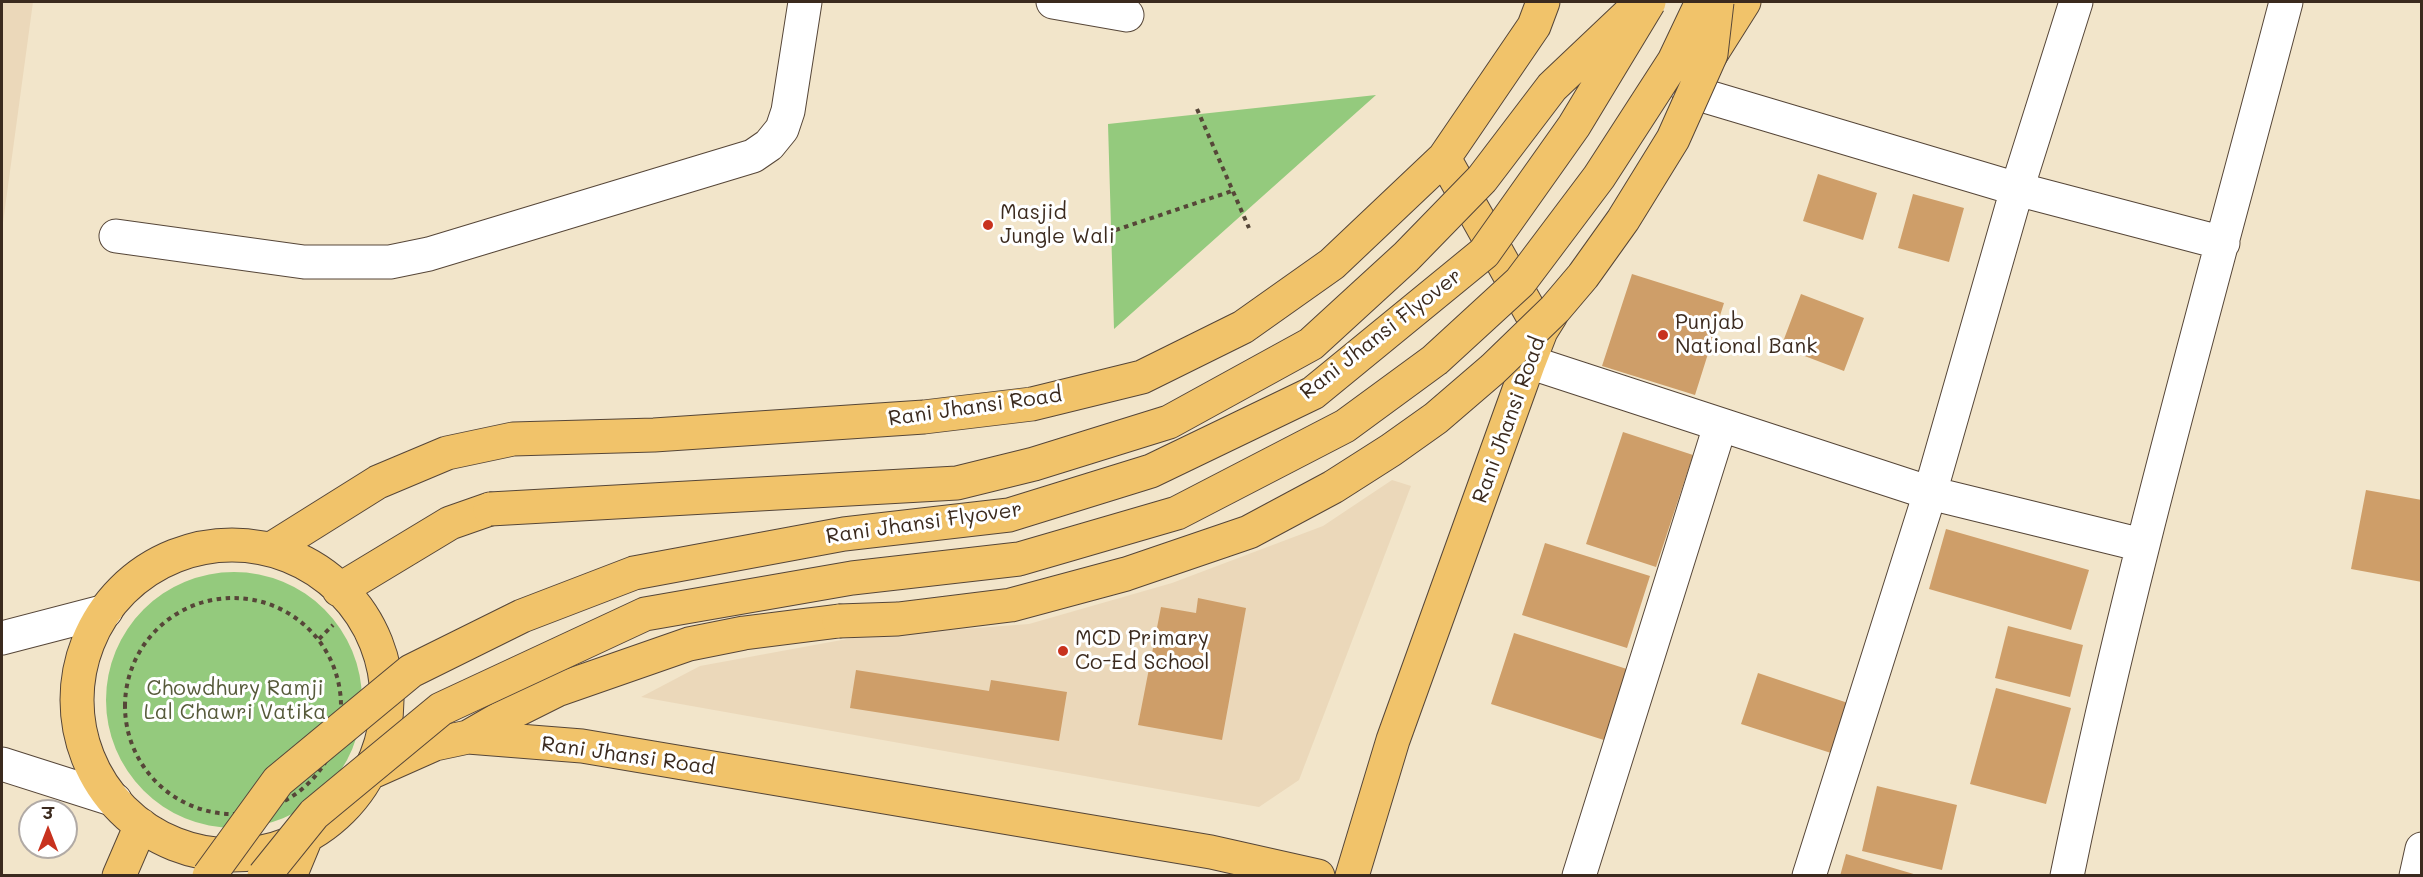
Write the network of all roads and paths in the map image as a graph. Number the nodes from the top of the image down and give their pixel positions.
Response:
1 (806, 2) edge
2 (1053, 2) edge
3 (1543, 2) edge
4 (1642, 2) edge
5 (1649, 2) edge
6 (1702, 2) edge
7 (1717, 2) edge
8 (1744, 2) edge
9 (2076, 2) edge
10 (2286, 2) edge
11 (1127, 15) dead end
12 (1688, 91) junction
13 (1197, 110) dead end
14 (1444, 158) junction
15 (2017, 189) junction
16 (1232, 191) junction
17 (1249, 228) dead end
18 (1107, 233) dead end
19 (116, 237) dead end
20 (2223, 243) junction
21 (1540, 331) junction
22 (1529, 362) junction
23 (1720, 426) junction
24 (1930, 493) junction
25 (2142, 545) junction
26 (271, 549) junction
27 (339, 590) junction
28 (185, 610) joint
29 (106, 611) junction
30 (2, 638) edge
31 (468, 738) junction
32 (2, 764) edge
33 (367, 774) junction
34 (115, 800) junction
35 (141, 825) junction
36 (307, 835) junction
37 (2421, 849) edge
38 (119, 876) edge
39 (209, 876) edge
40 (264, 876) edge
41 (290, 876) edge
42 (1318, 876) edge
43 (1352, 876) edge
44 (1579, 876) edge
45 (1809, 876) edge
46 (2067, 876) edge
47 (2416, 876) edge

1 - 19 street
2 - 11 street
3 - 14 main road, Rani Jhansi Road
4 - 27 main road, bridge
5 - 39 main road, Rani Jhansi Flyover, bridge
6 - 40 main road, bridge
7 - 31 main road, bridge
8 - 12 main road, Rani Jhansi Road
9 - 15 street
10 - 20 street
12 - 15 street
12 - 21 main road, Rani Jhansi Road
13 - 16 path
14 - 21 main road
14 - 26 main road, Rani Jhansi Road
15 - 20 street
15 - 24 street
16 - 17 path
16 - 18 path
20 - 25 street
21 - 22 main road, Rani Jhansi Road
22 - 23 street
22 - 43 main road, Rani Jhansi Road
23 - 24 street
23 - 44 street
24 - 25 street
24 - 45 street
25 - 46 street
26 - 27 main road
26 - 29 main road
27 - 33 main road
28 - 28 path
29 - 30 street
29 - 34 main road
31 - 33 main road, Rani Jhansi Road
31 - 42 main road, Rani Jhansi Road
32 - 34 street
33 - 36 main road
34 - 35 main road
35 - 36 main road
35 - 38 main road
36 - 41 main road
37 - 47 street

